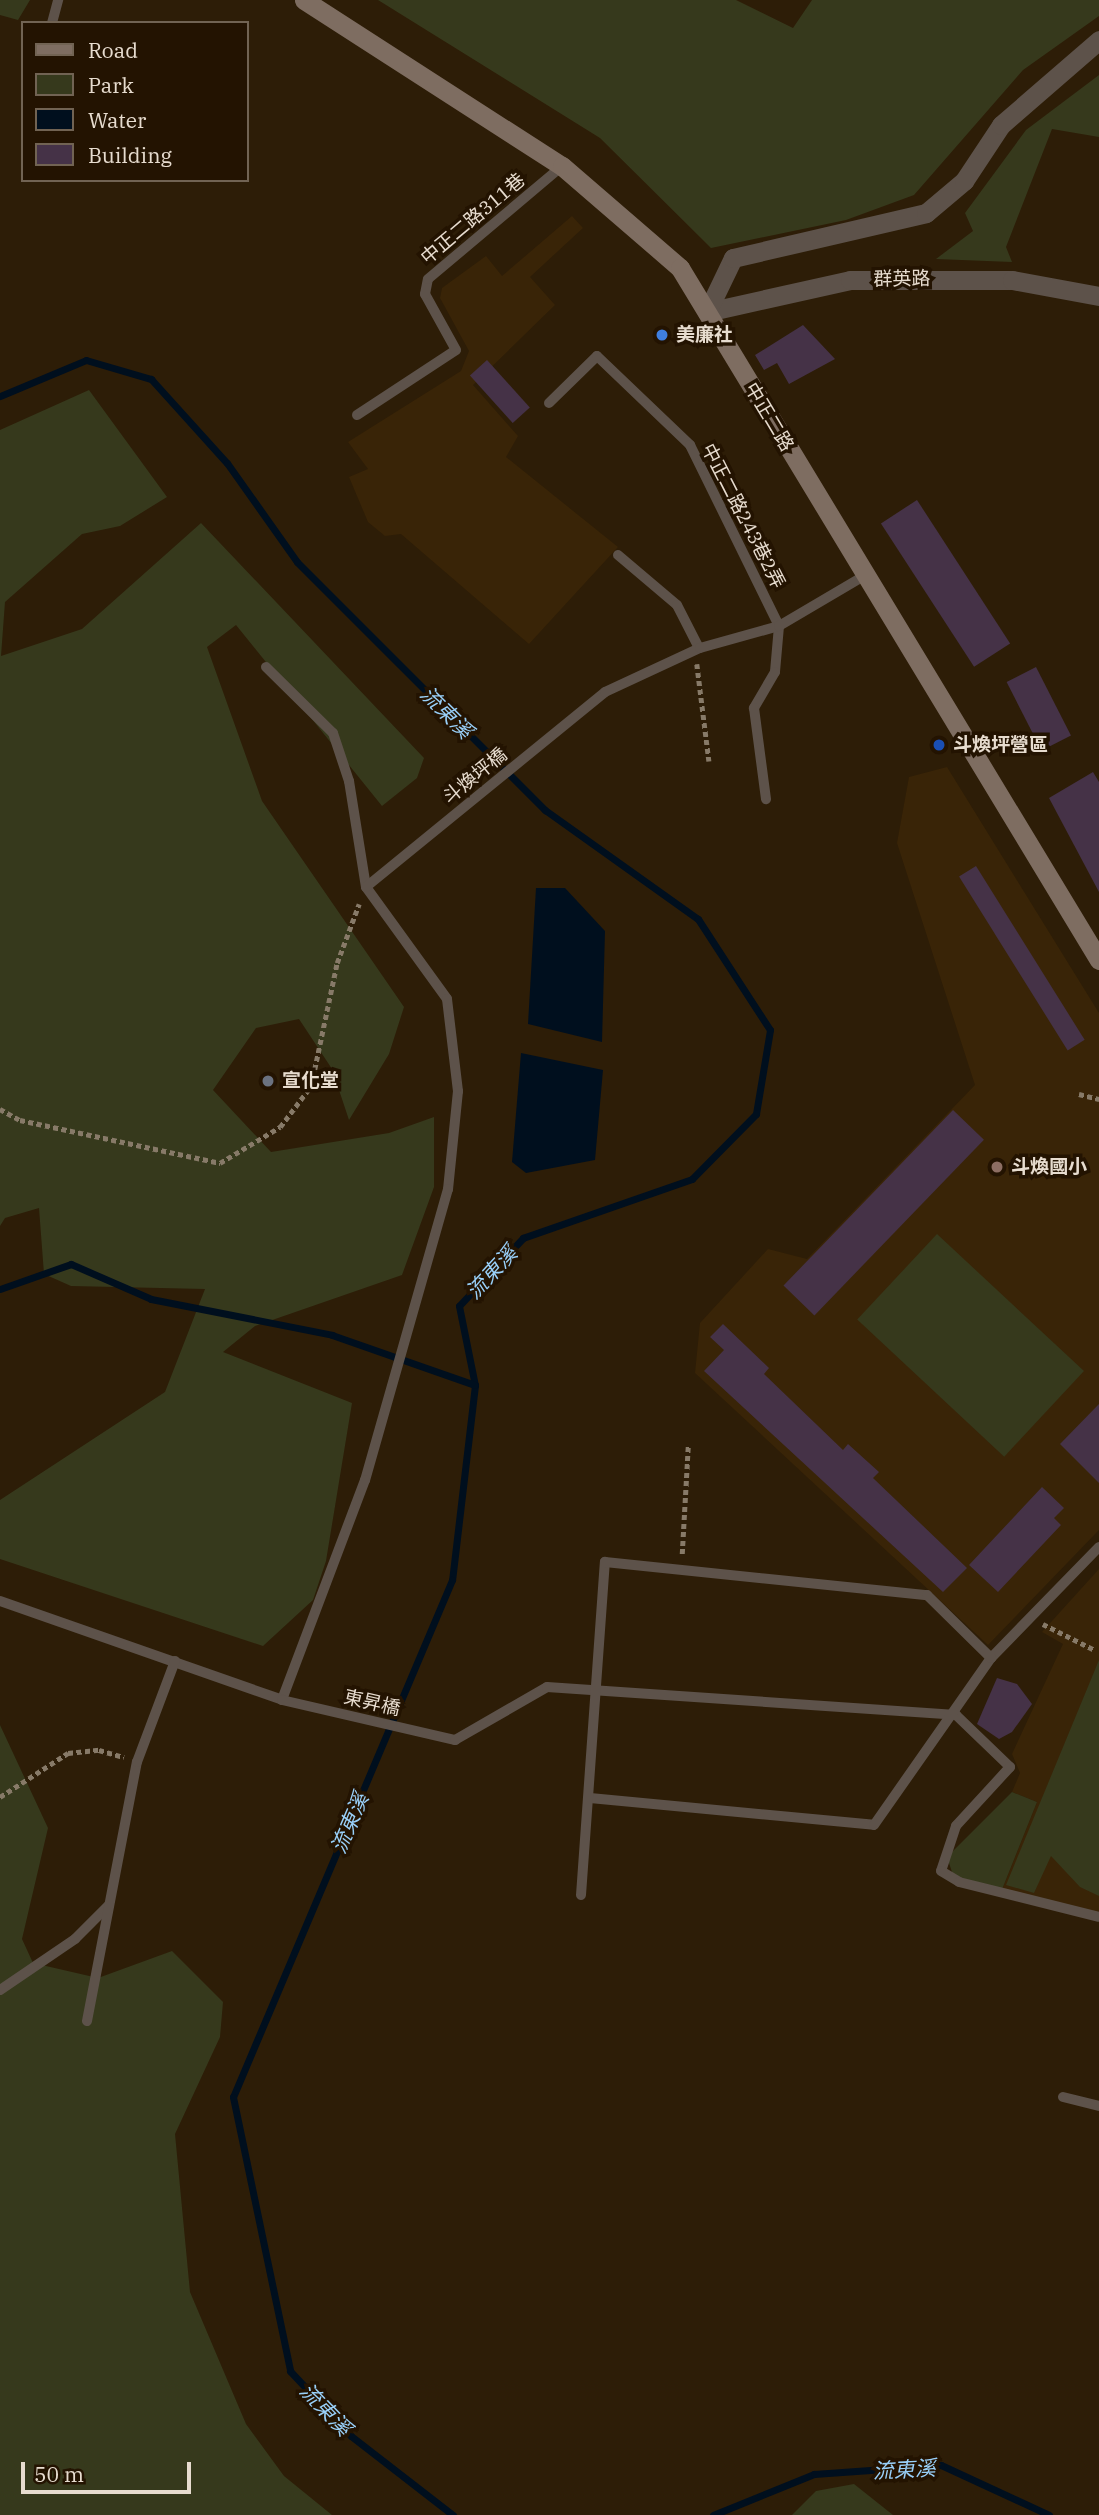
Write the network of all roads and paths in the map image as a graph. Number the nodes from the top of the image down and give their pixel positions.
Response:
1 (58, 0) edge
2 (304, 0) edge
3 (53, 21) edge
4 (1099, 40) edge
5 (562, 166) junction
6 (1099, 296) edge
7 (707, 312) junction
8 (549, 403) dead end
9 (357, 415) dead end
10 (618, 555) dead end
11 (864, 576) junction
12 (779, 626) junction
13 (699, 648) junction
14 (266, 667) dead end
15 (709, 761) dead end
16 (766, 799) dead end
17 (366, 887) junction
18 (1099, 960) edge
19 (1079, 1094) dead end
20 (1099, 1099) edge
21 (0, 1109) edge
22 (688, 1446) dead end
23 (1099, 1547) edge
24 (682, 1569) junction
25 (0, 1601) edge
26 (1047, 1626) dead end
27 (1095, 1650) dead end
28 (991, 1658) junction
29 (175, 1661) junction
30 (596, 1685) junction
31 (282, 1700) junction
32 (956, 1715) junction
33 (137, 1762) junction
34 (0, 1797) edge
35 (590, 1798) junction
36 (581, 1895) dead end
37 (109, 1905) junction
38 (1099, 1917) edge
39 (0, 1990) edge
40 (87, 2021) dead end
41 (1063, 2097) dead end
42 (1099, 2106) edge

1 - 3 lane
2 - 5 main road, 中正二路
4 - 7 street
5 - 7 main road, 中正二路
5 - 9 lane, 中正二路311巷
6 - 7 street, 群英路
7 - 11 main road, 中正二路
8 - 12 lane, 中正二路243巷2弄
10 - 13 lane
11 - 12 lane, 斗煥坪橋
11 - 18 main road, 中正二路
12 - 13 lane, 斗煥坪橋
12 - 16 lane
13 - 15 path
13 - 17 lane, 斗煥坪橋
14 - 17 lane
17 - 21 path
17 - 31 lane
19 - 20 path
22 - 24 path
23 - 28 lane
24 - 28 lane
24 - 30 lane
25 - 29 lane, 東昇橋
26 - 27 path
28 - 32 lane
29 - 31 lane, 東昇橋
29 - 33 lane
30 - 31 lane, 東昇橋
30 - 32 lane
30 - 35 lane
32 - 35 lane
32 - 38 lane
33 - 34 path
33 - 37 lane
35 - 36 lane
37 - 39 lane
37 - 40 lane
41 - 42 lane

